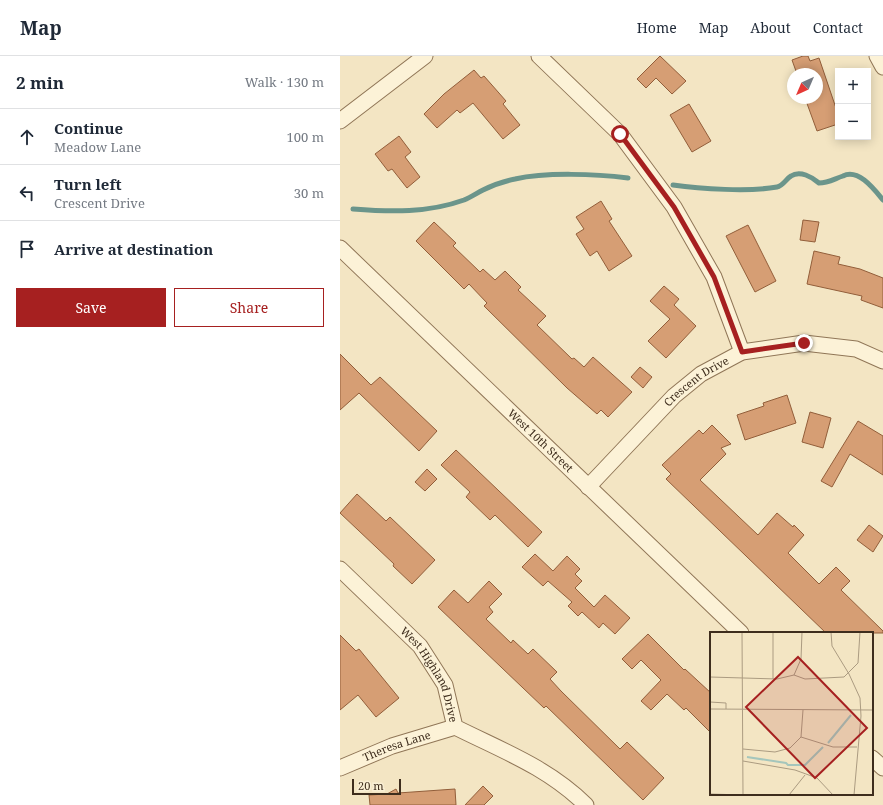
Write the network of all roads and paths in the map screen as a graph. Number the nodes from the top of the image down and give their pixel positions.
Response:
1 (425, 56) edge
2 (538, 56) edge
3 (877, 56) edge
4 (883, 67) edge
5 (340, 122) edge
6 (340, 248) edge
7 (742, 352) junction
8 (883, 361) edge
9 (588, 487) junction
10 (340, 569) edge
11 (740, 632) edge
12 (455, 727) junction
13 (873, 759) edge
14 (340, 768) edge
15 (883, 768) edge
16 (586, 805) edge

1 - 5 street
2 - 7 street
3 - 4 street
6 - 9 street, West 10th Street
7 - 8 street, Crescent Drive
7 - 9 street, Crescent Drive
9 - 11 street, West 10th Street
10 - 12 street, West Highland Drive
12 - 14 street, Theresa Lane
12 - 16 street, West Highland Drive
13 - 15 street

